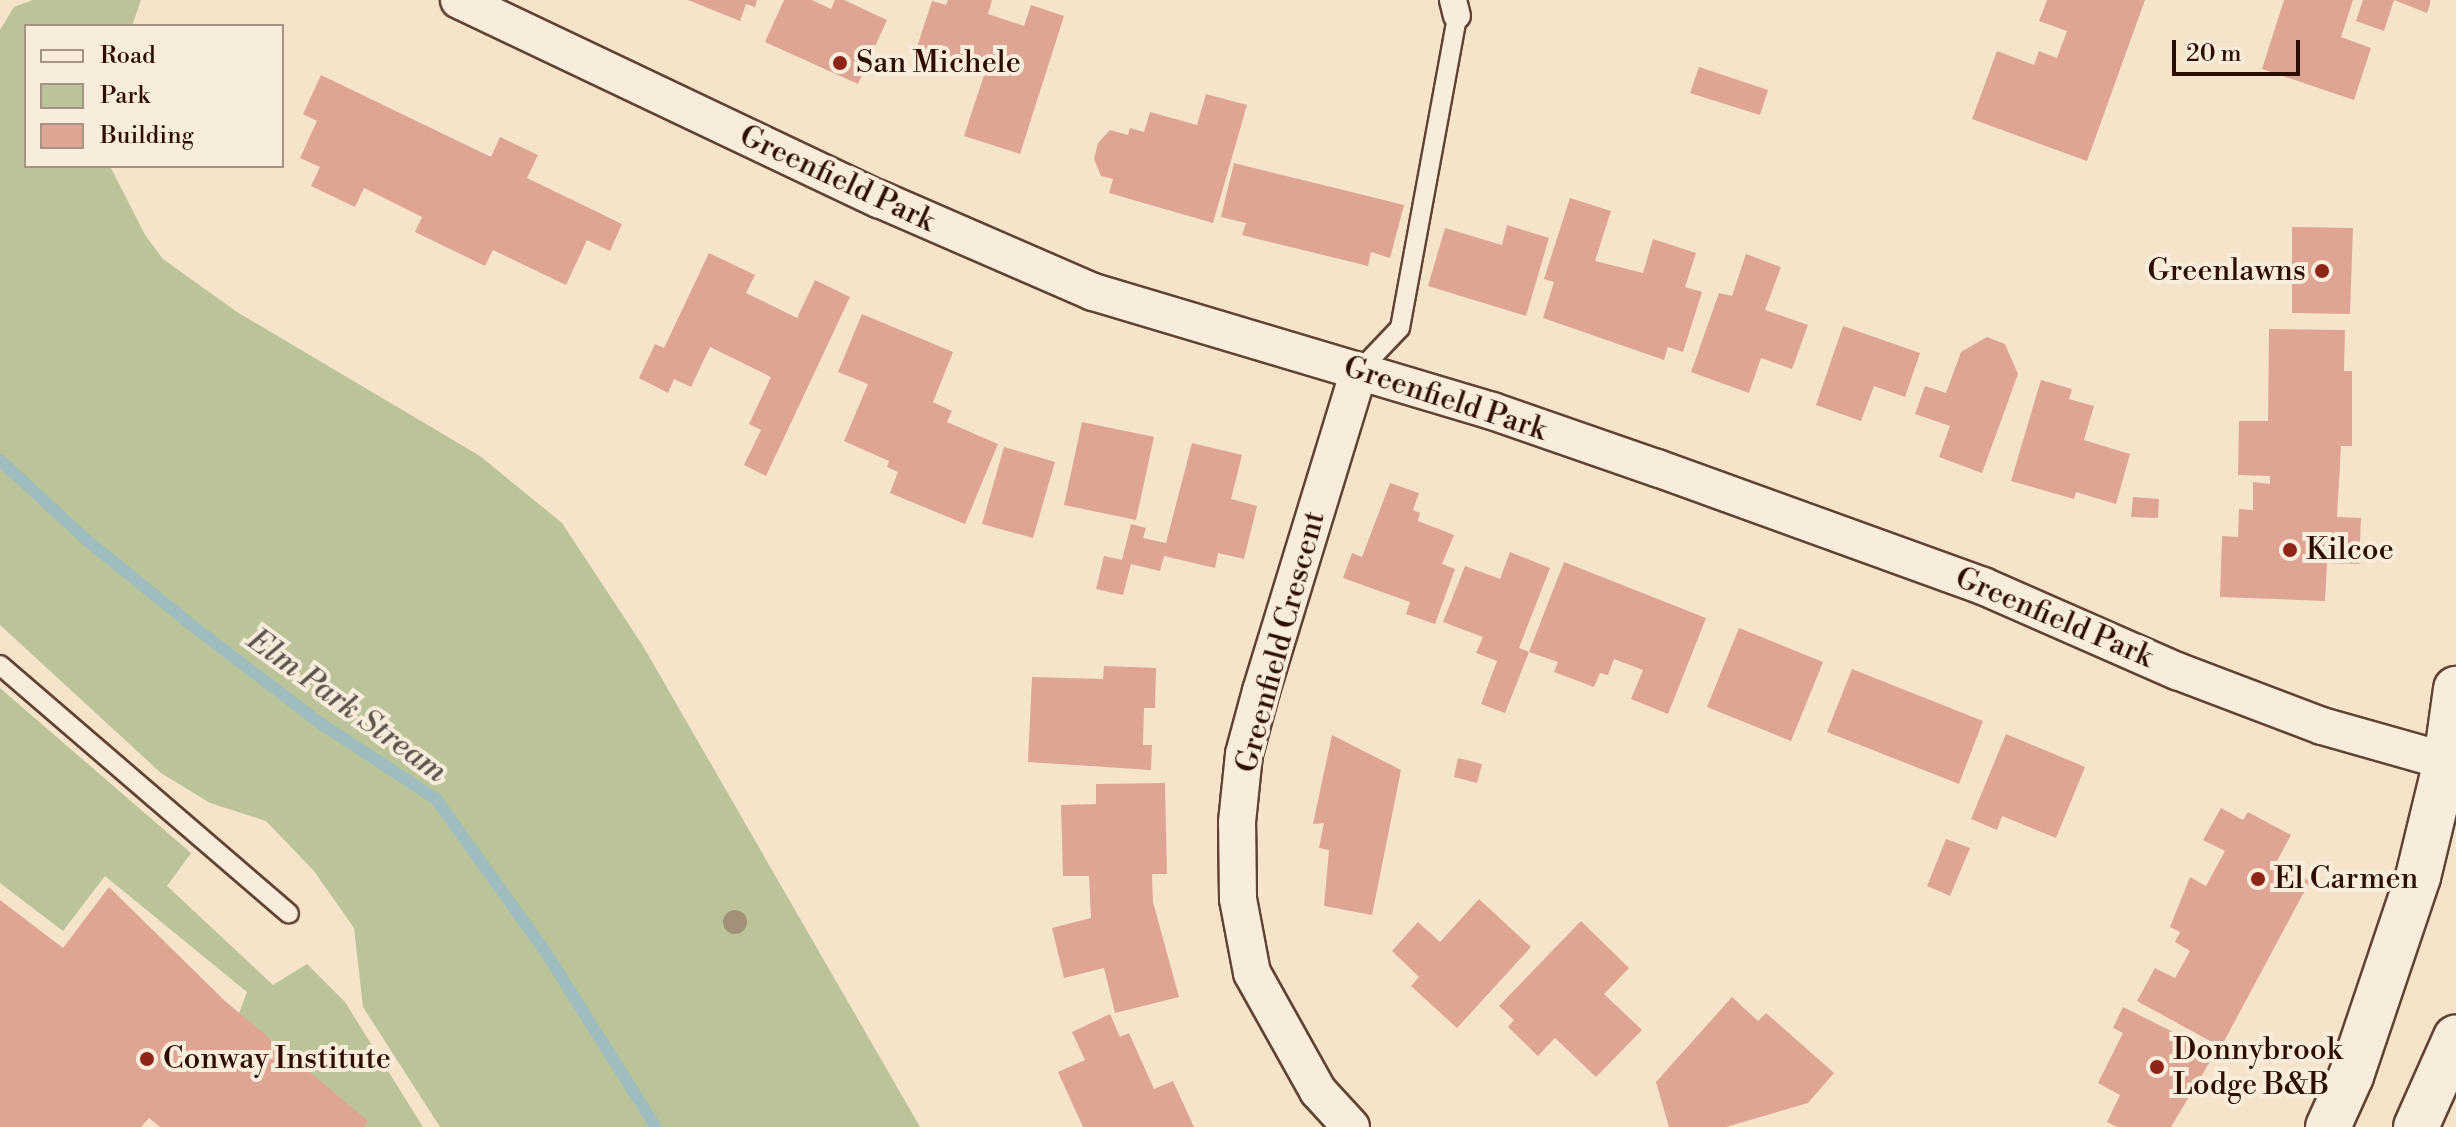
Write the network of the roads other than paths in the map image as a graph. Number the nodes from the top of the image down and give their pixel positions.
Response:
1 (459, 0) edge
2 (1455, 8) edge
3 (1359, 371) junction
4 (0, 665) edge
5 (2456, 689) edge
6 (2446, 761) junction
7 (289, 914) dead end
8 (2456, 1037) edge
9 (1351, 1127) edge
10 (2328, 1127) edge
11 (2416, 1127) edge

1 - 3 street, Greenfield Park
2 - 3 lane
3 - 6 street, Greenfield Park
3 - 9 street, Greenfield Crescent
4 - 7 lane
5 - 6 main road
6 - 10 main road
8 - 11 main road

